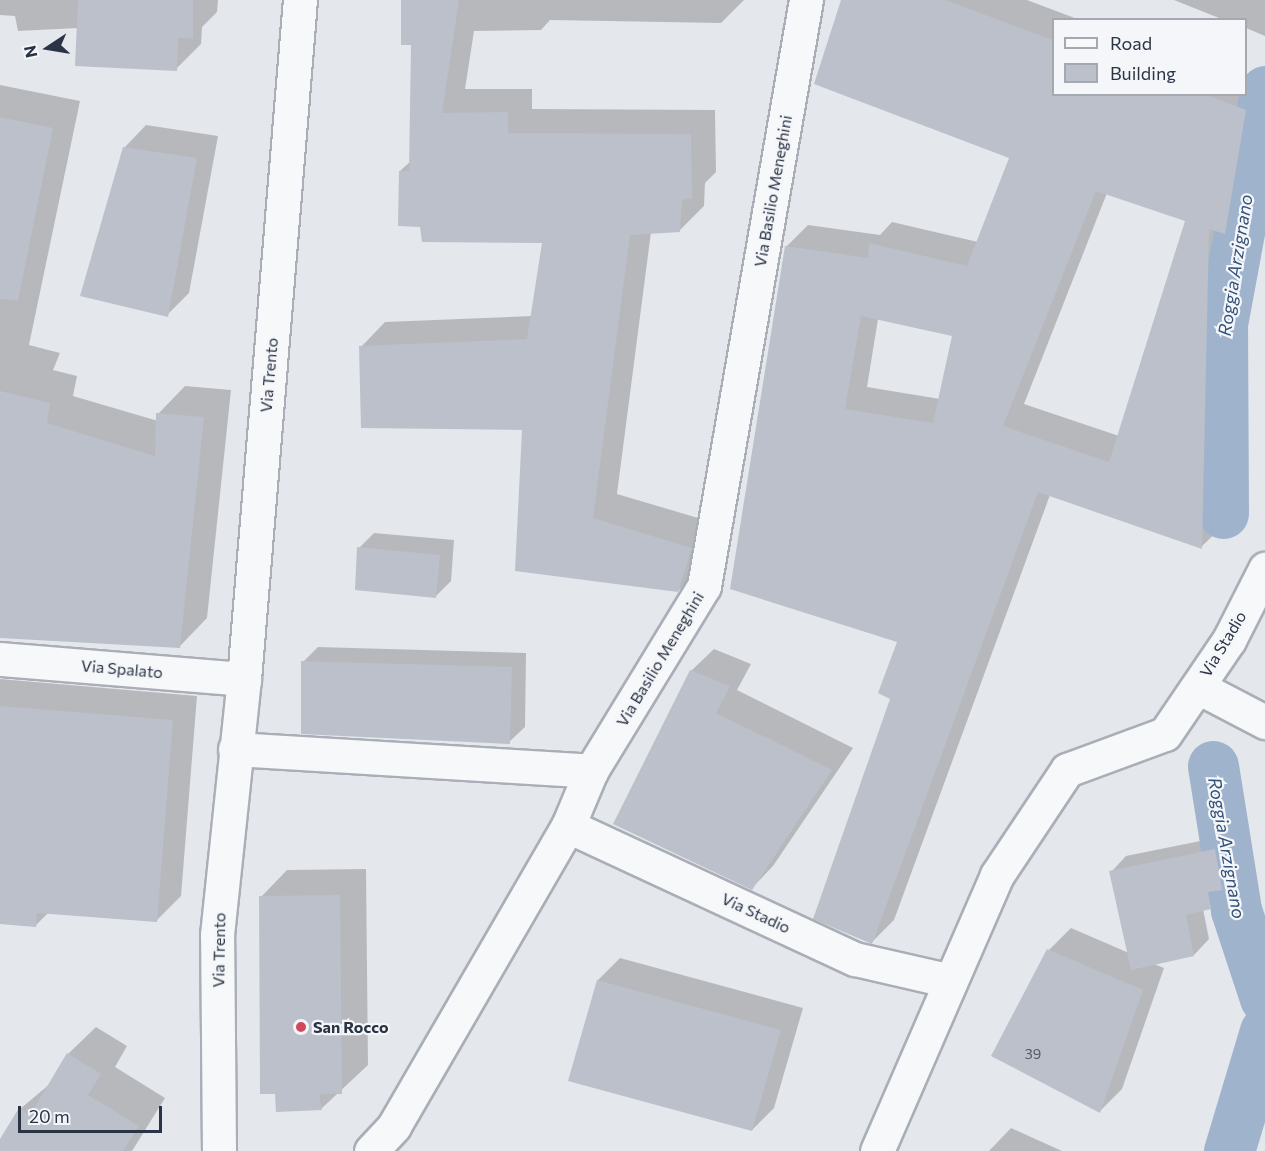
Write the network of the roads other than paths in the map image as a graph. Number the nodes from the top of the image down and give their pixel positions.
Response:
1 (300, 0) edge
2 (806, 0) edge
3 (1265, 569) edge
4 (0, 659) edge
5 (244, 679) junction
6 (1197, 687) junction
7 (1265, 722) edge
8 (235, 750) junction
9 (591, 771) junction
10 (568, 826) junction
11 (951, 981) junction
12 (219, 1151) edge
13 (371, 1151) edge
14 (877, 1151) edge

1 - 5 street, Via Trento
2 - 9 street, Via Basilio Meneghini
3 - 6 street, Via Stadio
4 - 5 street, Via Spalato
5 - 8 street, Via Trento
6 - 7 street, Via Stadio
6 - 11 street, Via Stadio
8 - 9 street
8 - 12 street, Via Trento
9 - 10 street, Via Basilio Meneghini
10 - 11 street, Via Stadio
10 - 13 street, Via Basilio Meneghini
11 - 14 street, Via Stadio

